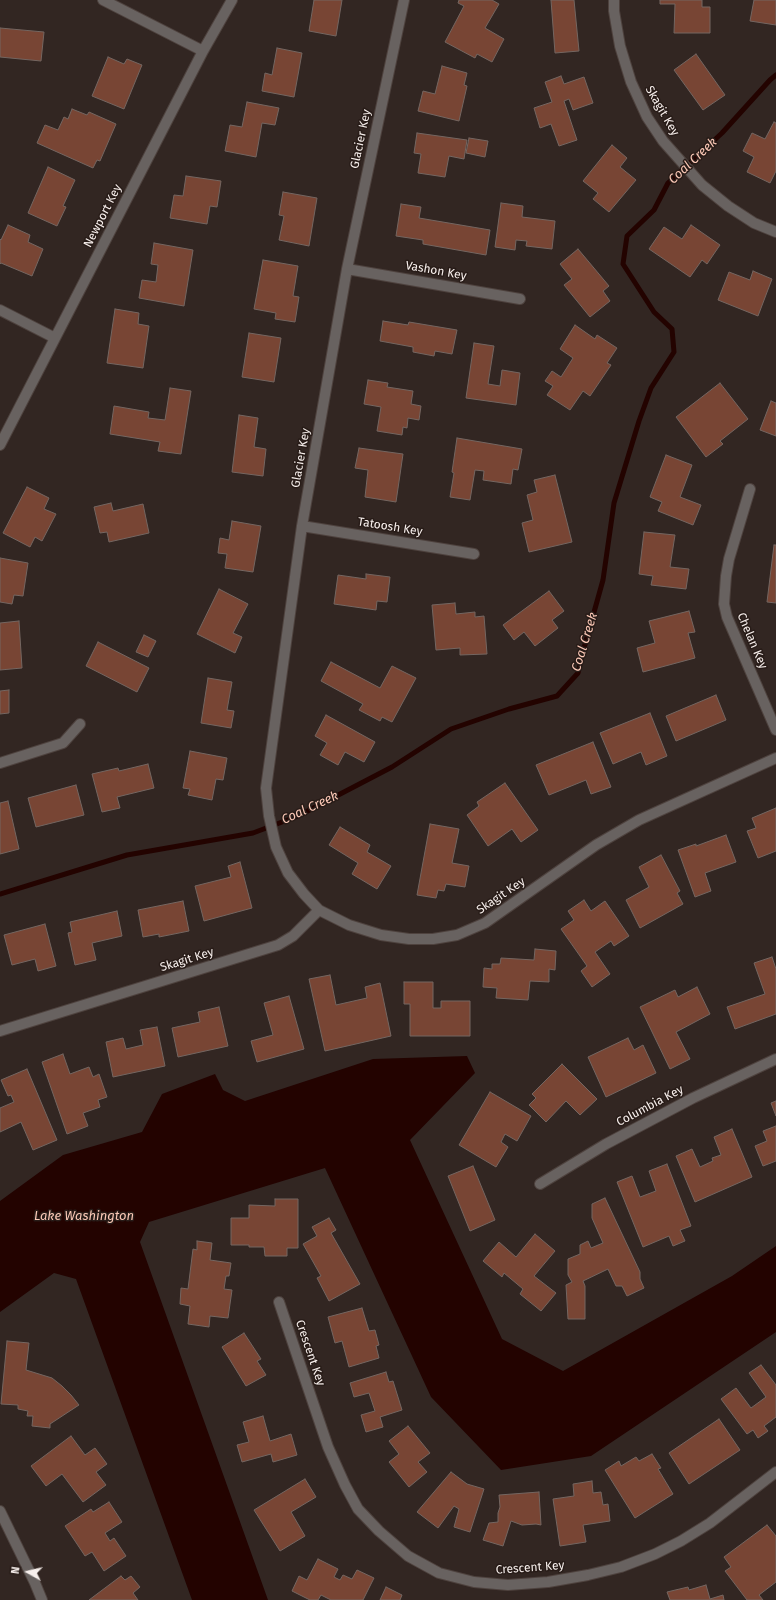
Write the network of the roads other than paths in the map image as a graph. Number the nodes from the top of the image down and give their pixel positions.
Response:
1 (103, 0) edge
2 (232, 0) edge
3 (404, 0) edge
4 (614, 0) edge
5 (203, 51) junction
6 (776, 232) edge
7 (347, 269) junction
8 (520, 299) dead end
9 (0, 310) edge
10 (54, 338) junction
11 (0, 445) edge
12 (750, 489) dead end
13 (302, 526) junction
14 (474, 554) dead end
15 (80, 724) dead end
16 (776, 730) edge
17 (776, 758) edge
18 (0, 763) edge
19 (319, 910) junction
20 (0, 1031) edge
21 (776, 1059) edge
22 (540, 1184) dead end
23 (279, 1302) dead end
24 (776, 1472) edge
25 (0, 1511) edge
26 (42, 1600) edge

1 - 5 street
2 - 5 street, Newport Key
3 - 7 street, Glacier Key
4 - 6 street, Skagit Key
5 - 10 street, Newport Key
7 - 8 street, Vashon Key
7 - 13 street, Glacier Key
9 - 10 street
10 - 11 street, Newport Key
12 - 16 street, Chelan Key
13 - 14 street, Tatoosh Key
13 - 19 street, Glacier Key
15 - 18 street
17 - 19 street, Skagit Key
19 - 20 street, Skagit Key
21 - 22 street, Columbia Key
23 - 24 street, Crescent Key
25 - 26 street

